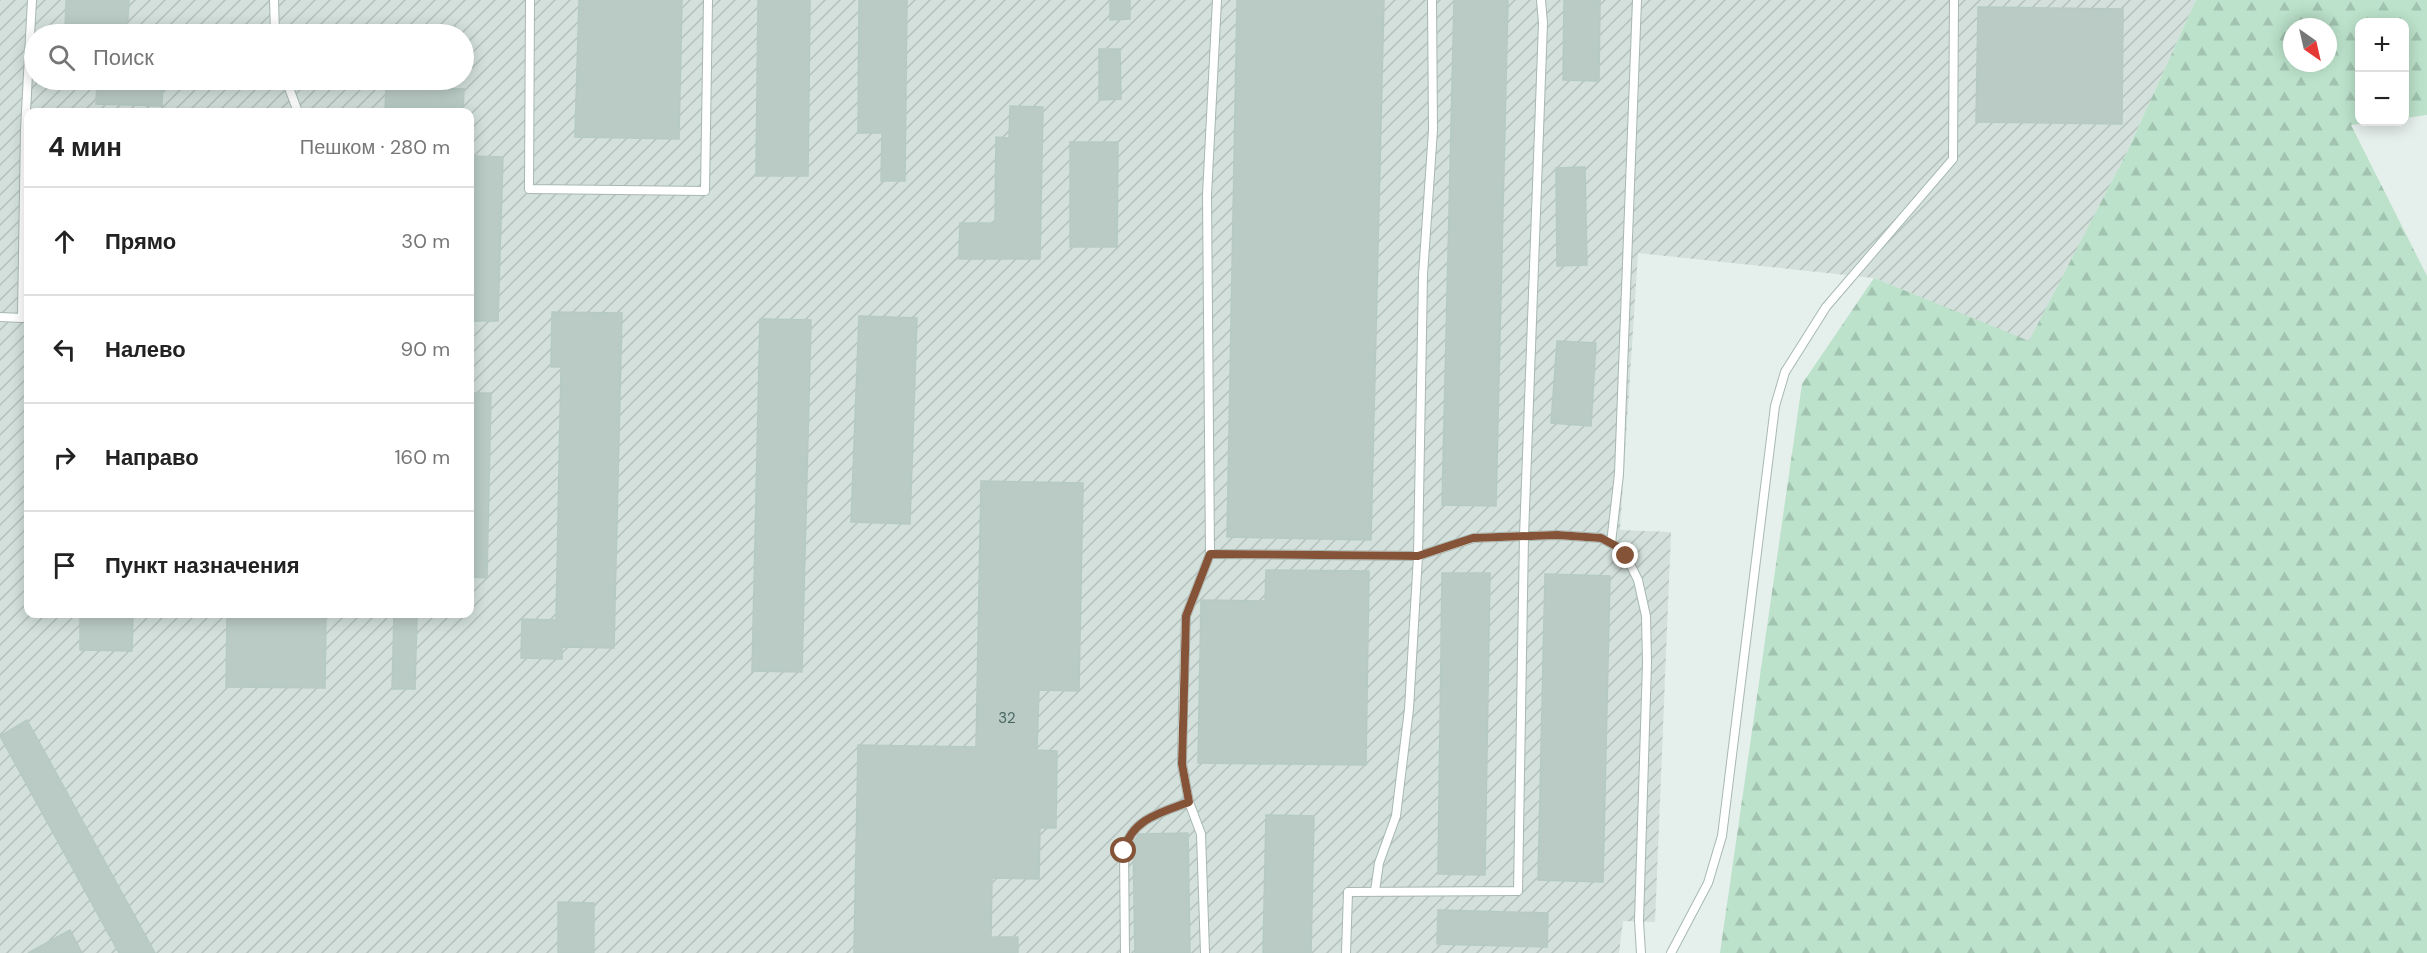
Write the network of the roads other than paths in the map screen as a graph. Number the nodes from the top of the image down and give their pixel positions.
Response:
1 (32, 0) edge
2 (274, 0) edge
3 (530, 0) edge
4 (708, 0) edge
5 (1217, 0) edge
6 (1432, 0) edge
7 (1541, 0) edge
8 (1637, 0) edge
9 (1954, 0) edge
10 (31, 24) edge
11 (274, 24) edge
12 (29, 90) edge
13 (290, 90) edge
14 (28, 108) edge
15 (296, 108) edge
16 (0, 317) edge
17 (24, 318) edge
18 (1524, 536) junction
19 (1611, 543) junction
20 (1210, 554) junction
21 (1418, 556) junction
22 (1189, 802) junction
23 (1375, 891) junction
24 (1125, 953) edge
25 (1205, 953) edge
26 (1346, 953) edge
27 (1641, 953) edge
28 (1671, 953) edge

1 - 10 lane
2 - 11 lane
3 - 4 lane
5 - 20 lane
6 - 21 lane
7 - 18 lane
8 - 19 lane
9 - 28 lane
12 - 14 lane
13 - 15 lane
16 - 17 lane
18 - 19 lane
18 - 21 lane
18 - 23 lane
19 - 27 lane
20 - 21 lane
20 - 22 lane
21 - 23 lane
22 - 24 lane
22 - 25 lane
23 - 26 lane

